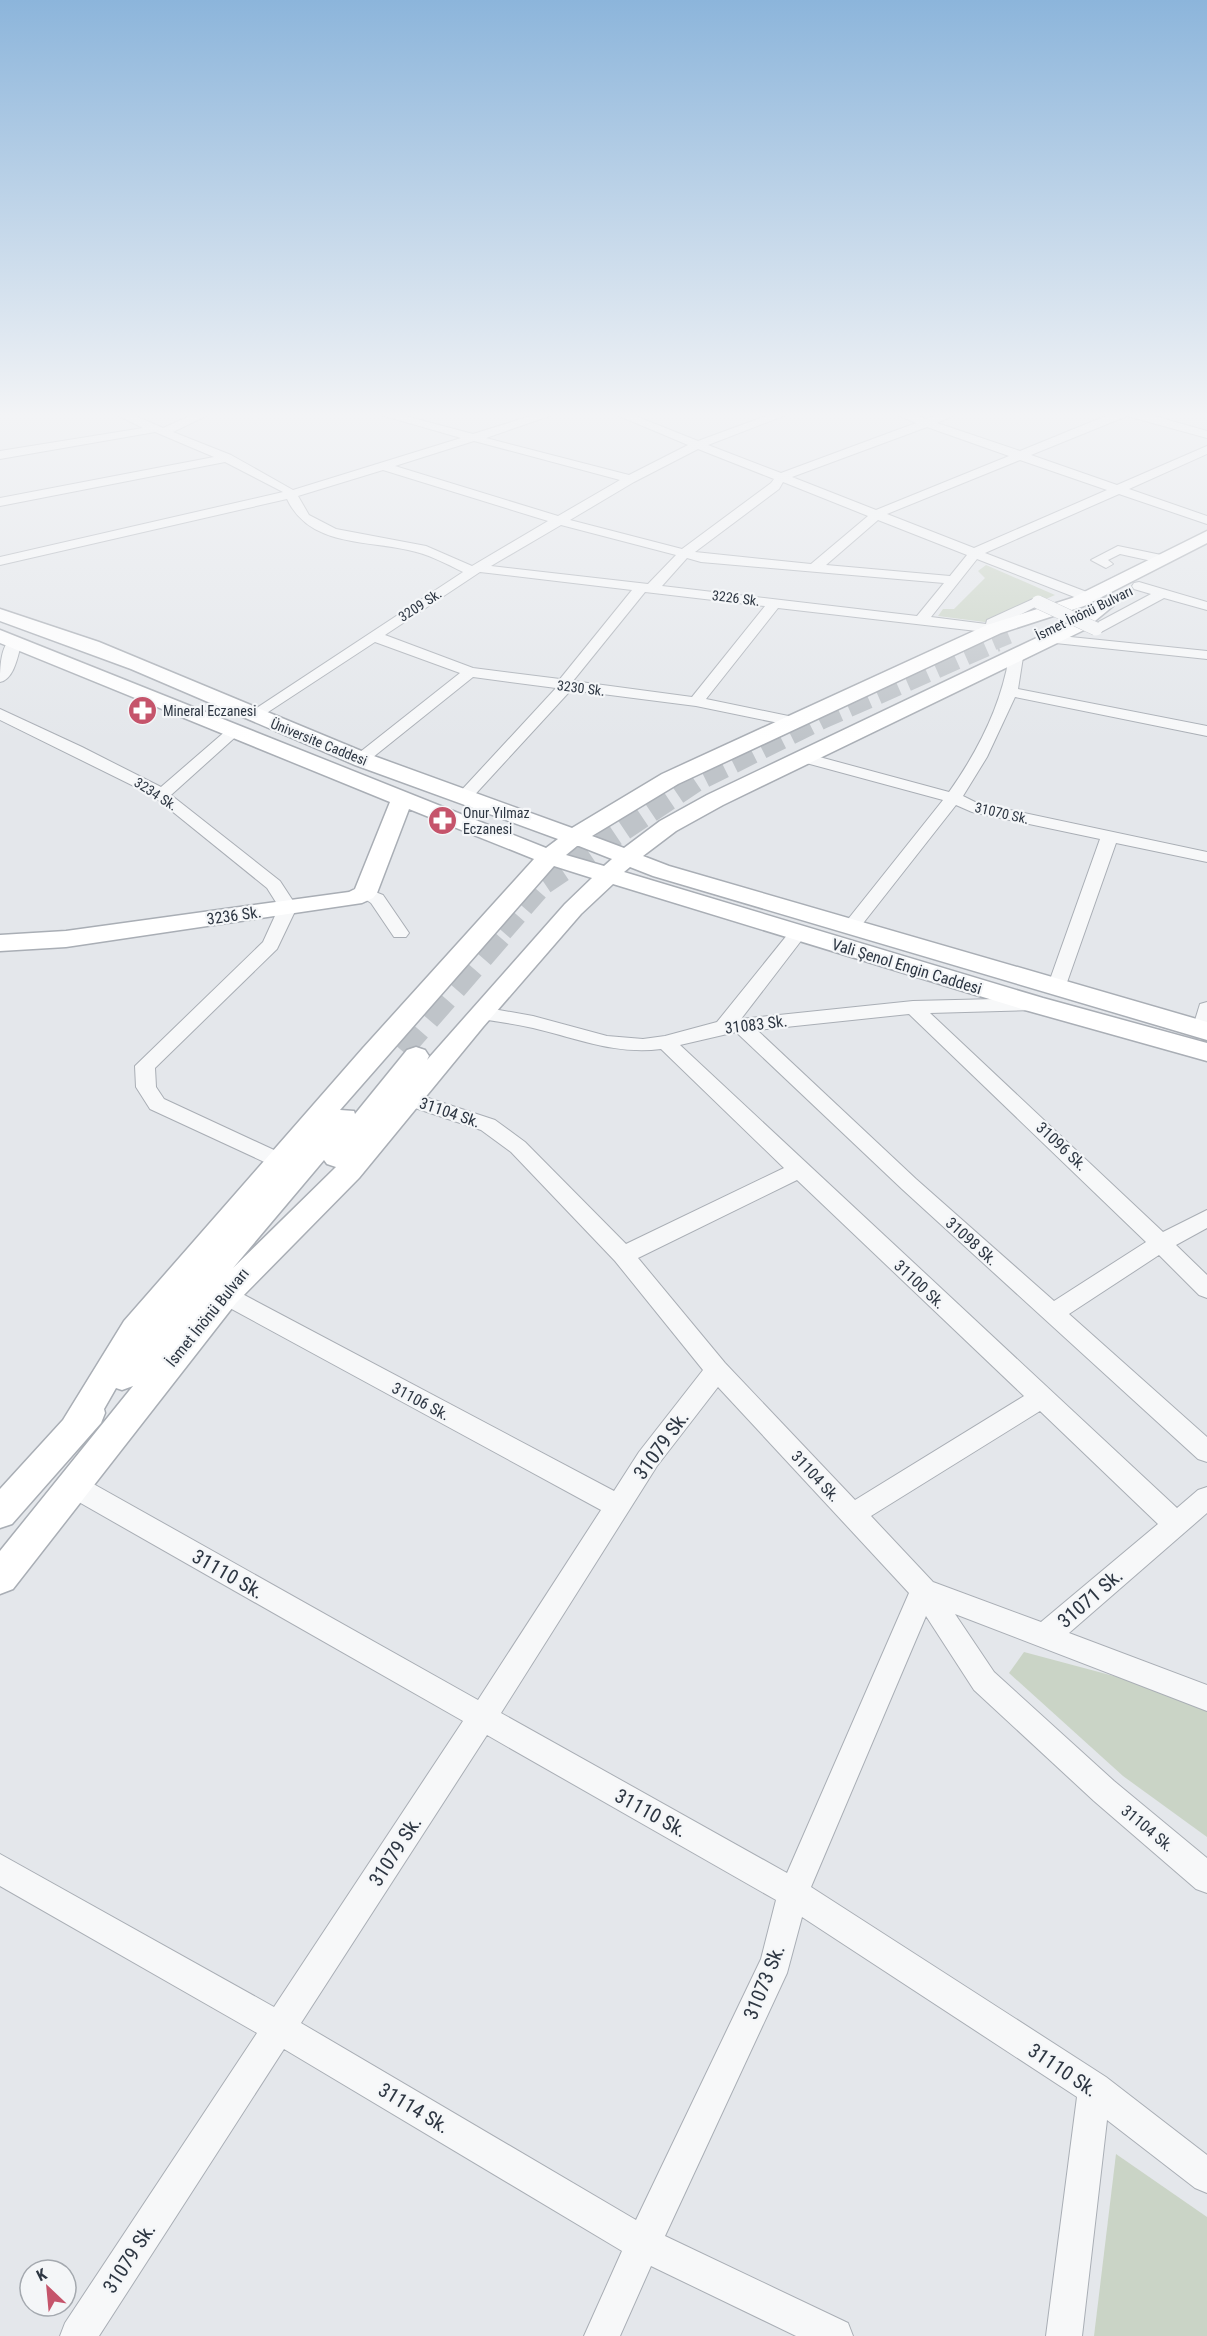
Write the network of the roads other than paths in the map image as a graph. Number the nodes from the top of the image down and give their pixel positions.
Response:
1 (170, 522) edge
2 (312, 522) edge
3 (557, 522) edge
4 (567, 522) edge
5 (727, 522) edge
6 (869, 522) edge
7 (899, 522) edge
8 (1044, 522) edge
9 (1207, 536) edge
10 (976, 552) junction
11 (684, 554) junction
12 (1207, 556) edge
13 (1161, 559) junction
14 (0, 561) edge
15 (814, 568) junction
16 (476, 569) junction
17 (955, 579) junction
18 (1133, 581) junction
19 (648, 587) junction
20 (1163, 593) junction
21 (1090, 600) junction
22 (776, 603) junction
23 (1207, 606) edge
24 (0, 615) edge
25 (922, 619) junction
26 (373, 636) junction
27 (1008, 637) junction
28 (7, 638) edge
29 (1051, 639) junction
30 (1207, 655) edge
31 (470, 672) junction
32 (0, 678) edge
33 (564, 686) junction
34 (1010, 692) junction
35 (696, 702) junction
36 (0, 714) edge
37 (254, 715) junction
38 (793, 721) junction
39 (1207, 731) edge
40 (233, 732) junction
41 (801, 757) junction
42 (362, 759) junction
43 (670, 778) junction
44 (161, 795) junction
45 (402, 798) junction
46 (463, 798) junction
47 (954, 798) junction
48 (715, 800) junction
49 (574, 837) junction
50 (1109, 838) junction
51 (549, 857) junction
52 (627, 857) junction
53 (1207, 857) edge
54 (608, 876) junction
55 (365, 893) junction
56 (288, 907) junction
57 (851, 927) junction
58 (400, 933) dead end
59 (798, 933) junction
60 (0, 943) edge
61 (1056, 988) junction
62 (1035, 1004) junction
63 (913, 1007) junction
64 (482, 1013) junction
65 (732, 1026) junction
66 (1206, 1030) edge
67 (665, 1042) junction
68 (410, 1099) junction
69 (280, 1161) junction
70 (799, 1170) junction
71 (1207, 1218) edge
72 (1160, 1244) junction
73 (623, 1255) junction
74 (1207, 1289) edge
75 (225, 1295) junction
76 (1053, 1313) junction
77 (717, 1370) junction
78 (1041, 1398) junction
79 (76, 1426) junction
80 (1207, 1452) edge
81 (72, 1485) junction
82 (1207, 1498) edge
83 (618, 1506) junction
84 (0, 1513) edge
85 (852, 1515) junction
86 (1176, 1524) junction
87 (0, 1578) edge
88 (924, 1590) junction
89 (1045, 1636) junction
90 (1207, 1698) edge
91 (482, 1718) junction
92 (0, 1869) edge
93 (1207, 1878) edge
94 (793, 1893) junction
95 (279, 2028) junction
96 (1094, 2089) junction
97 (1207, 2176) edge
98 (643, 2244) junction
99 (78, 2336) edge
100 (602, 2336) edge
101 (834, 2336) edge
102 (1064, 2336) edge

1 - 14 street
2 - 16 street, 3226 Sk.
3 - 16 street, 3209 Sk.
4 - 11 street
5 - 11 street
6 - 15 street
7 - 10 street
8 - 10 street
9 - 13 main road, İsmet İnönü Bulvarı
10 - 17 street
10 - 21 street
11 - 15 street
11 - 19 street
12 - 18 main road, İsmet İnönü Bulvarı
13 - 18 main road, İsmet İnönü Bulvarı
13 - 18 street
15 - 17 street
16 - 19 street, 3226 Sk.
16 - 26 street, 3209 Sk.
17 - 25 street
18 - 20 street
18 - 21 main road, İsmet İnönü Bulvarı
19 - 22 street, 3226 Sk.
19 - 33 street
20 - 23 street
20 - 27 street, bridge
21 - 27 main road
21 - 27 main road, İsmet İnönü Bulvarı
21 - 29 main road
22 - 25 street, 3226 Sk.
22 - 35 street
24 - 37 main road, Üniversite Caddesi
25 - 27 street, 3226 Sk.
26 - 31 street, 3230 Sk.
26 - 37 street, 3209 Sk.
27 - 29 main road
27 - 34 street
27 - 38 main road
27 - 41 main road
28 - 32 street
28 - 40 main road, Üniversite Caddesi
29 - 30 street
31 - 33 street, 3230 Sk.
31 - 42 street
33 - 35 street, 3230 Sk.
33 - 46 street
34 - 39 street
34 - 47 street
35 - 38 street, 3230 Sk.
36 - 44 street, 3234 Sk.
37 - 42 main road, Üniversite Caddesi
38 - 43 main road
40 - 44 street
40 - 45 main road, Üniversite Caddesi
41 - 47 street, 31070 Sk.
41 - 48 main road
42 - 46 main road, Üniversite Caddesi
43 - 48 main road
43 - 49 main road
44 - 56 street, 3234 Sk.
45 - 51 main road, Üniversite Caddesi
45 - 55 main road
46 - 49 main road, Üniversite Caddesi
47 - 50 street, 31070 Sk.
47 - 57 street
48 - 52 main road
49 - 51 main road
49 - 52 main road, Vali Şenol Engin Caddesi
50 - 53 street, 31070 Sk.
50 - 61 street
51 - 54 main road, Üniversite Caddesi
51 - 69 main road
52 - 54 main road
52 - 57 main road, Vali Şenol Engin Caddesi
54 - 59 main road, Vali Şenol Engin Caddesi
54 - 64 main road
55 - 56 main road, 3236 Sk.
55 - 58 street
56 - 60 main road, 3236 Sk.
56 - 69 street
57 - 61 main road, Vali Şenol Engin Caddesi
59 - 62 main road, Vali Şenol Engin Caddesi
59 - 65 street
61 - 66 main road, Vali Şenol Engin Caddesi
62 - 63 street, 31083 Sk.
62 - 66 main road, Vali Şenol Engin Caddesi
63 - 65 street, 31083 Sk.
63 - 72 street, 31096 Sk.
64 - 67 street, 31083 Sk.
64 - 68 main road
65 - 67 street, 31083 Sk.
65 - 76 street, 31098 Sk.
67 - 70 street, 31100 Sk.
68 - 73 street, 31104 Sk.
68 - 75 main road
69 - 79 main road
70 - 73 street
70 - 78 street, 31100 Sk.
71 - 72 street
72 - 74 street, 31096 Sk.
72 - 76 street
73 - 77 street, 31104 Sk.
75 - 79 main road, İsmet İnönü Bulvarı
75 - 81 main road, İsmet İnönü Bulvarı
75 - 83 street, 31106 Sk.
76 - 80 street, 31098 Sk.
77 - 83 street, 31079 Sk.
77 - 85 street, 31104 Sk.
78 - 85 street
78 - 86 street, 31100 Sk.
79 - 84 main road, İsmet İnönü Bulvarı
81 - 87 main road, İsmet İnönü Bulvarı
81 - 91 street, 31110 Sk.
82 - 86 street, 31071 Sk.
83 - 91 street, 31079 Sk.
85 - 88 street, 31104 Sk.
86 - 89 street, 31071 Sk.
88 - 89 street, 31071 Sk.
88 - 93 street, 31104 Sk.
88 - 94 street, 31073 Sk.
89 - 90 street
91 - 94 street, 31110 Sk.
91 - 95 street, 31079 Sk.
92 - 95 street, 31114 Sk.
94 - 96 street, 31110 Sk.
94 - 98 street, 31073 Sk.
95 - 98 street, 31114 Sk.
95 - 99 street, 31079 Sk.
96 - 97 street, 31110 Sk.
96 - 102 street
98 - 100 street, 31073 Sk.
98 - 101 street, 31114 Sk.

